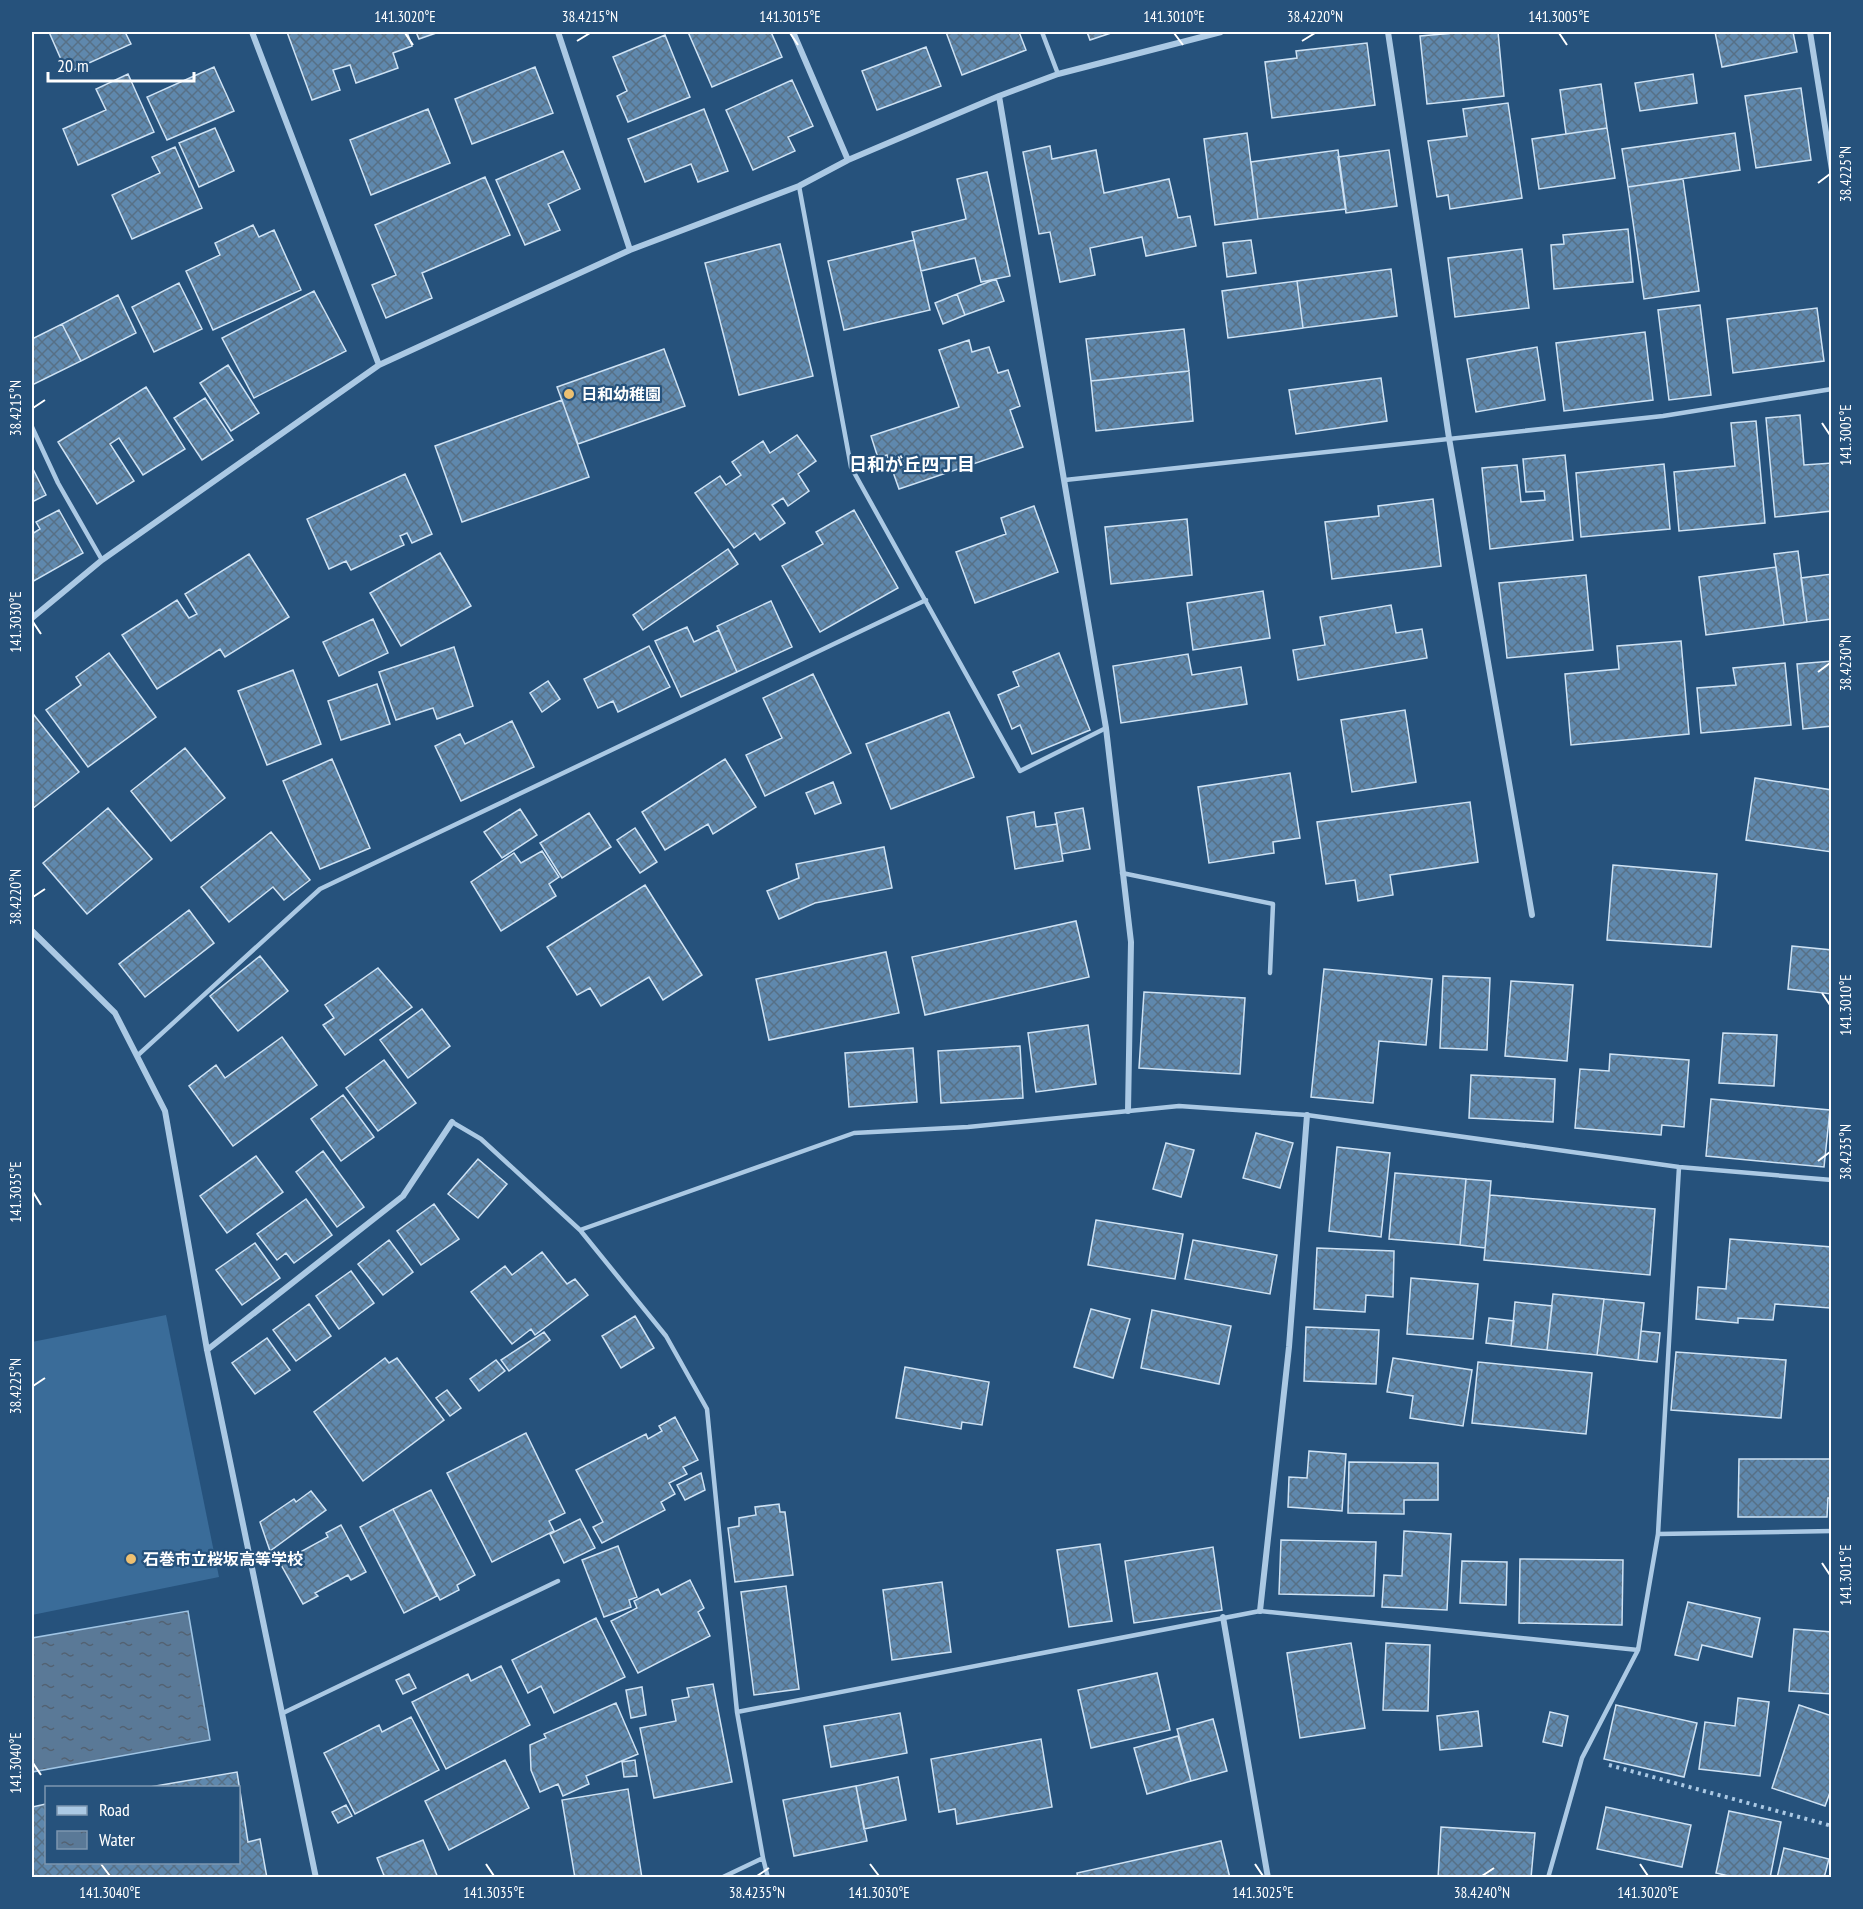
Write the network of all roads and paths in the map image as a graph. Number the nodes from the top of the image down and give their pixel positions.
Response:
1 (252, 32) edge
2 (558, 32) edge
3 (793, 32) edge
4 (1041, 32) edge
5 (1221, 32) edge
6 (1388, 32) edge
7 (1810, 32) edge
8 (1058, 74) junction
9 (999, 96) junction
10 (848, 160) junction
11 (1832, 170) edge
12 (799, 186) junction
13 (630, 250) junction
14 (379, 365) junction
15 (1832, 389) edge
16 (32, 427) edge
17 (1449, 438) junction
18 (1065, 480) junction
19 (102, 560) junction
20 (926, 600) junction
21 (32, 618) edge
22 (1106, 728) junction
23 (1122, 873) junction
24 (1532, 915) dead end
25 (32, 931) edge
26 (1270, 973) dead end
27 (137, 1056) junction
28 (1128, 1111) junction
29 (1307, 1115) junction
30 (452, 1122) joint
31 (1679, 1167) junction
32 (1832, 1180) edge
33 (580, 1230) junction
34 (207, 1350) junction
35 (1832, 1531) edge
36 (1658, 1534) junction
37 (558, 1581) dead end
38 (1260, 1611) junction
39 (1223, 1617) junction
40 (1638, 1650) junction
41 (737, 1712) junction
42 (283, 1713) junction
43 (1582, 1758) junction
44 (1832, 1826) edge
45 (763, 1858) junction
46 (316, 1878) edge
47 (721, 1878) edge
48 (768, 1878) edge
49 (1268, 1878) edge
50 (1548, 1878) edge

1 - 14 street
2 - 13 street
3 - 10 street
4 - 8 lane
5 - 8 street
6 - 17 street
7 - 11 street
8 - 9 street
9 - 10 street
9 - 18 street
10 - 12 street
12 - 13 street
12 - 20 lane
13 - 14 street
14 - 19 street
15 - 17 lane
16 - 19 lane
17 - 18 lane
17 - 24 street
18 - 22 street
19 - 21 street
20 - 22 lane
20 - 27 lane
22 - 23 street
23 - 26 lane
23 - 28 street
25 - 27 street
27 - 34 street
28 - 29 lane
28 - 33 lane
29 - 31 lane
29 - 38 street
30 - 33 lane
30 - 34 street
31 - 32 lane
31 - 36 lane
33 - 41 lane
34 - 42 street
35 - 36 lane
36 - 40 lane
37 - 42 lane
38 - 39 lane
38 - 40 lane
39 - 41 lane
39 - 49 street
40 - 43 lane
41 - 45 lane
42 - 46 street
43 - 44 path
43 - 50 lane
45 - 47 lane
45 - 48 lane

